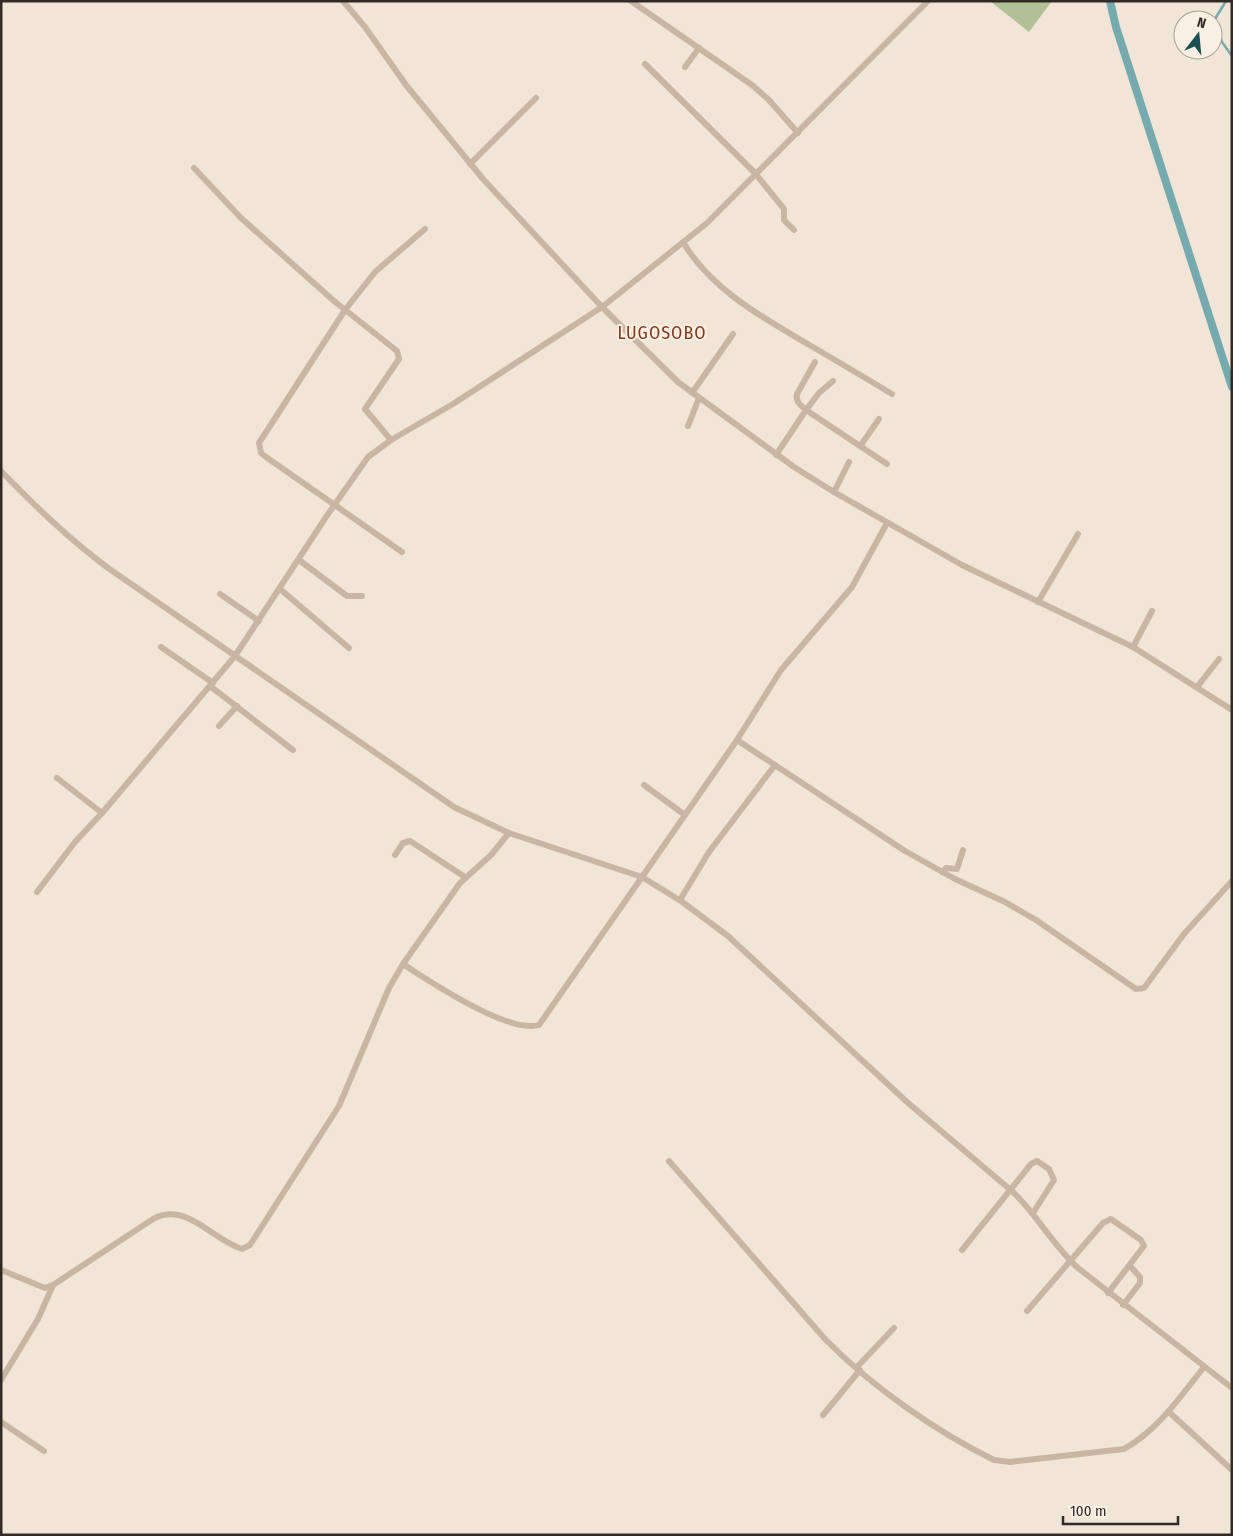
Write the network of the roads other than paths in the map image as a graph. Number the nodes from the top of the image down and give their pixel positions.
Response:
1 (343, 1) edge
2 (630, 1) edge
3 (928, 1) edge
4 (699, 48) junction
5 (645, 64) dead end
6 (685, 67) dead end
7 (536, 98) dead end
8 (798, 133) junction
9 (470, 164) junction
10 (194, 168) dead end
11 (755, 173) junction
12 (425, 228) dead end
13 (794, 230) dead end
14 (682, 242) junction
15 (602, 307) junction
16 (345, 310) junction
17 (733, 334) dead end
18 (815, 362) dead end
19 (833, 381) dead end
20 (692, 393) junction
21 (892, 394) dead end
22 (699, 398) junction
23 (806, 410) junction
24 (879, 419) dead end
25 (688, 426) dead end
26 (391, 440) junction
27 (861, 445) junction
28 (776, 455) junction
29 (849, 462) dead end
30 (887, 464) dead end
31 (1, 471) edge
32 (834, 492) junction
33 (334, 505) junction
34 (887, 523) junction
35 (1078, 534) dead end
36 (402, 552) dead end
37 (299, 560) junction
38 (280, 588) junction
39 (220, 594) dead end
40 (362, 596) dead end
41 (1038, 602) junction
42 (1152, 611) dead end
43 (259, 621) junction
44 (162, 646) dead end
45 (1133, 647) junction
46 (349, 648) dead end
47 (235, 656) junction
48 (1219, 659) dead end
49 (212, 684) junction
50 (1197, 688) junction
51 (237, 706) junction
52 (1232, 710) edge
53 (219, 726) dead end
54 (737, 740) junction
55 (293, 750) dead end
56 (775, 765) junction
57 (57, 778) dead end
58 (644, 785) dead end
59 (102, 813) junction
60 (685, 815) junction
61 (509, 833) junction
62 (964, 850) dead end
63 (395, 855) dead end
64 (942, 872) junction
65 (465, 877) junction
66 (642, 877) junction
67 (1232, 881) edge
68 (38, 892) dead end
69 (680, 900) junction
70 (404, 964) junction
71 (669, 1161) dead end
72 (1011, 1190) junction
73 (1033, 1213) junction
74 (962, 1250) dead end
75 (1072, 1262) junction
76 (1130, 1266) junction
77 (1, 1270) edge
78 (53, 1285) junction
79 (1108, 1293) junction
80 (1123, 1305) junction
81 (1027, 1311) dead end
82 (894, 1328) dead end
83 (1204, 1367) junction
84 (858, 1369) junction
85 (1, 1380) edge
86 (1232, 1388) edge
87 (1169, 1412) junction
88 (823, 1415) dead end
89 (1, 1422) edge
90 (44, 1451) dead end
91 (1232, 1470) edge

1 - 9 street
2 - 4 street
3 - 8 street
4 - 6 street
4 - 8 street
5 - 11 street
7 - 9 street
8 - 11 street
9 - 15 street
10 - 16 street
11 - 13 street
11 - 14 street
12 - 16 street
14 - 15 street
14 - 21 street
15 - 20 street
15 - 26 street
16 - 26 street
16 - 33 street
17 - 20 street
18 - 23 street
19 - 23 street
20 - 22 street
22 - 25 street
22 - 28 street
23 - 27 street
23 - 28 street
24 - 27 street
26 - 33 street
27 - 30 street
28 - 32 street
29 - 32 street
31 - 47 street
32 - 34 street
33 - 36 street
33 - 37 street
34 - 41 street
34 - 54 street
35 - 41 street
37 - 38 street
37 - 40 street
38 - 43 street
38 - 46 street
39 - 43 street
41 - 45 street
42 - 45 street
43 - 47 street
44 - 49 street
45 - 50 street
47 - 49 street
47 - 61 street
48 - 50 street
49 - 51 street
49 - 59 street
50 - 52 street
51 - 53 street
51 - 55 street
54 - 56 street
54 - 60 street
56 - 64 street
56 - 69 street
57 - 59 street
58 - 60 street
59 - 68 street
60 - 66 street
61 - 65 street
61 - 66 street
62 - 64 street
63 - 65 street
64 - 67 street
65 - 70 street
66 - 69 street
66 - 70 street
69 - 72 street
70 - 78 street
71 - 84 street
72 - 73 street
72 - 73 street
72 - 74 street
73 - 75 street
75 - 76 street
75 - 79 street
75 - 81 street
76 - 79 street
76 - 80 street
77 - 78 street
78 - 85 street
79 - 80 street
80 - 83 street
82 - 84 street
83 - 86 street
83 - 87 street
84 - 87 street
84 - 88 street
87 - 91 street
89 - 90 street

